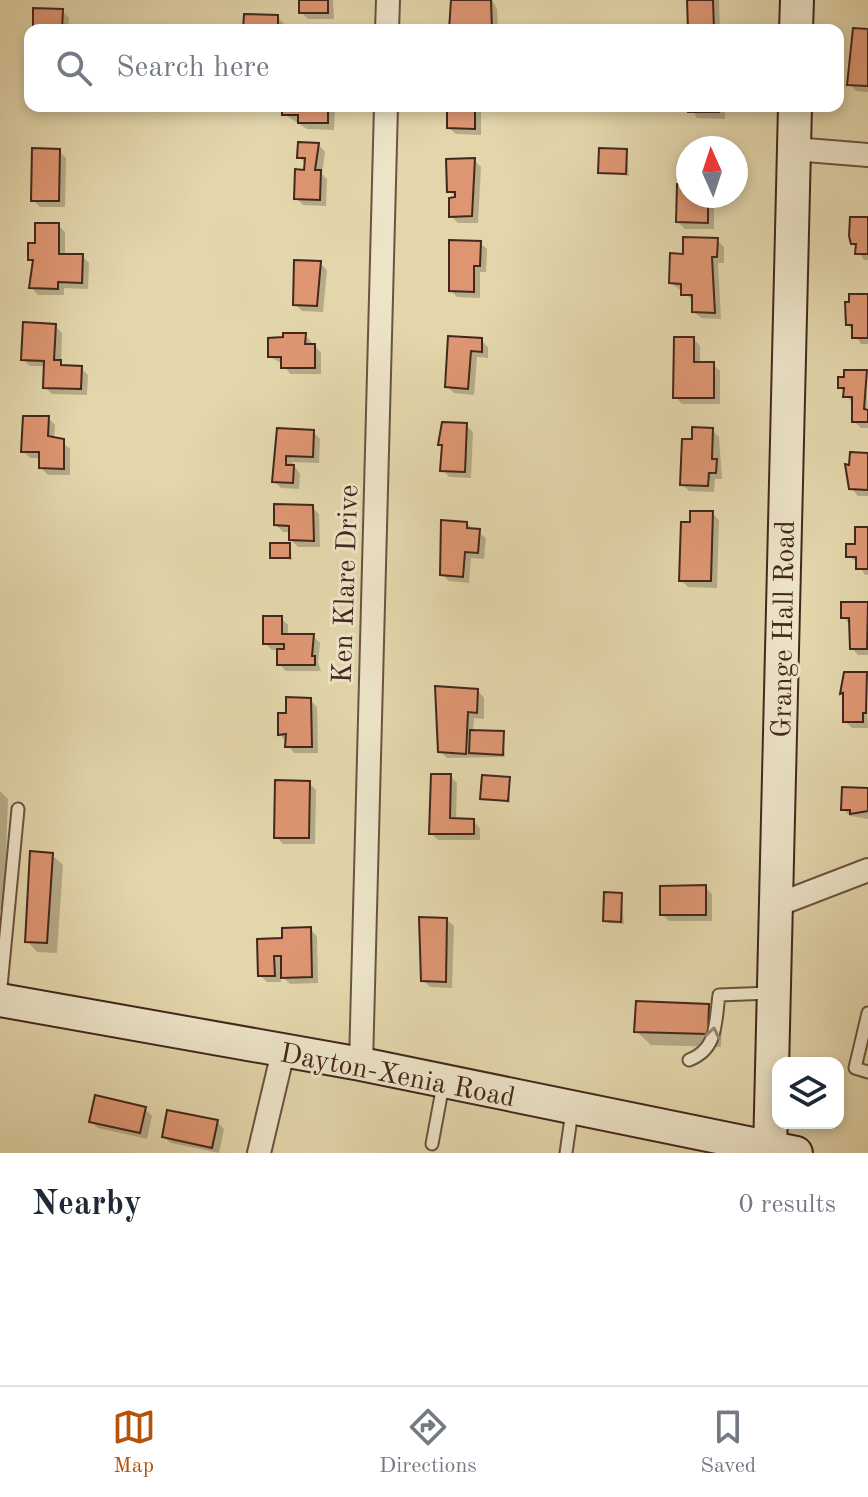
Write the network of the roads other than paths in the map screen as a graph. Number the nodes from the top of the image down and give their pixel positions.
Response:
1 (388, 0) edge
2 (797, 0) edge
3 (387, 24) edge
4 (796, 24) edge
5 (386, 112) edge
6 (795, 112) edge
7 (794, 149) junction
8 (868, 155) edge
9 (18, 809) dead end
10 (868, 870) edge
11 (777, 905) junction
12 (775, 993) junction
13 (0, 999) edge
14 (868, 1013) edge
15 (283, 1052) junction
16 (689, 1060) dead end
17 (361, 1064) junction
18 (868, 1072) edge
19 (444, 1081) junction
20 (573, 1107) junction
21 (432, 1144) dead end
22 (779, 1151) edge
23 (259, 1153) edge
24 (566, 1153) edge

1 - 3 street
2 - 4 main road
5 - 17 street, Ken Klare Drive
6 - 7 main road, Grange Hall Road
7 - 8 street
7 - 11 main road, Grange Hall Road
9 - 13 lane
10 - 11 street
11 - 12 main road, Grange Hall Road
16 -> 12 lane
12 - 22 main road, Grange Hall Road
13 - 15 main road, Dayton-Xenia Road
14 - 18 lane
15 - 17 main road, Dayton-Xenia Road
15 - 23 street
17 - 19 main road, Dayton-Xenia Road
19 - 20 main road, Dayton-Xenia Road
19 - 21 lane
20 - 22 main road, Dayton-Xenia Road
20 - 24 lane

